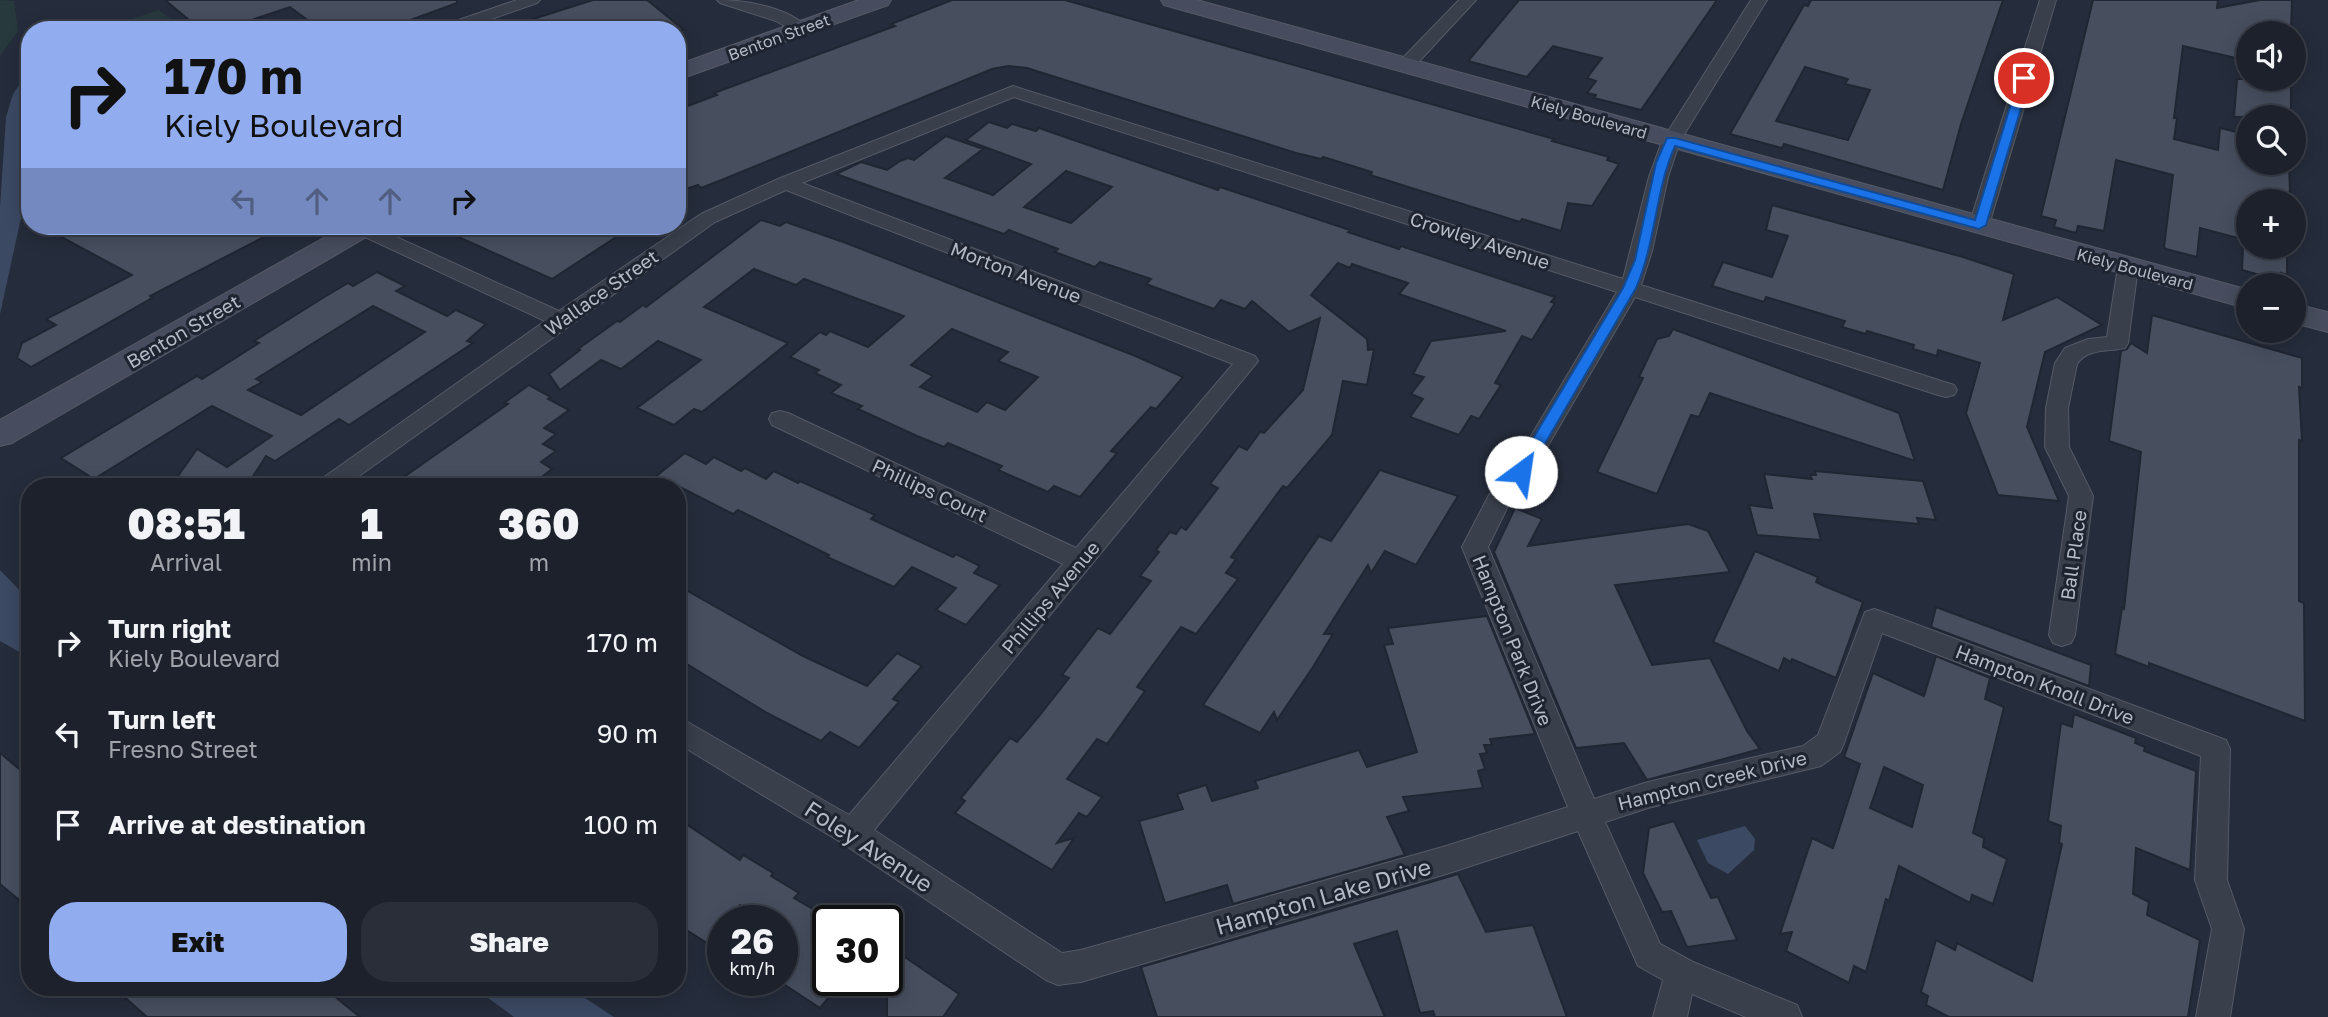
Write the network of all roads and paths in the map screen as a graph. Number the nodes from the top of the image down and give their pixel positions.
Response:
1 (532, 0) edge
2 (725, 0) edge
3 (880, 0) edge
4 (1468, 0) edge
5 (1759, 0) edge
6 (2048, 0) edge
7 (1178, 1) edge
8 (470, 21) edge
9 (800, 29) junction
10 (1406, 65) junction
11 (686, 70) edge
12 (1013, 91) joint
13 (1671, 141) junction
14 (785, 183) junction
15 (1979, 225) junction
16 (686, 233) edge
17 (345, 235) edge
18 (380, 235) edge
19 (684, 235) edge
20 (2128, 267) junction
21 (1630, 288) junction
22 (2236, 296) edge
23 (2306, 316) edge
24 (561, 320) junction
25 (2328, 322) edge
26 (1247, 361) joint
27 (1946, 390) dead end
28 (780, 419) dead end
29 (0, 435) edge
30 (340, 478) edge
31 (1080, 561) junction
32 (1874, 619) joint
33 (2062, 635) dead end
34 (686, 734) edge
35 (1587, 813) junction
36 (853, 833) junction
37 (1058, 969) joint
38 (1681, 973) junction
39 (1670, 1017) edge
40 (1785, 1017) edge
41 (2213, 1017) edge

1 - 8 street
2 - 9 street
3 - 9 main road, Benton Street
4 - 10 street
5 - 13 street
6 - 15 street
7 - 10 main road, Kiely Boulevard
9 - 11 main road, Benton Street
10 - 13 main road, Kiely Boulevard
12 - 14 street, Wallace Street
12 - 21 street, Crowley Avenue
13 - 15 main road, Kiely Boulevard
13 - 21 street
14 - 16 street, Wallace Street
14 - 26 street, Morton Avenue
15 - 20 main road, Kiely Boulevard
17 - 29 main road, Benton Street
18 - 24 street
19 - 24 street, Wallace Street
20 - 22 main road, Kiely Boulevard
20 - 33 street, Ball Place
21 - 27 street, Crowley Avenue
21 - 35 street, Hampton Park Drive
23 - 25 main road
24 - 30 street, Wallace Street
26 - 31 street, Phillips Avenue
28 - 31 street, Phillips Court
31 - 36 street, Phillips Avenue
32 - 35 street, Hampton Creek Drive
32 - 41 street, Hampton Knoll Drive
34 - 36 street, Foley Avenue
35 - 37 street, Hampton Lake Drive
35 - 38 street
36 - 37 street, Foley Avenue
38 - 39 street
38 - 40 street

